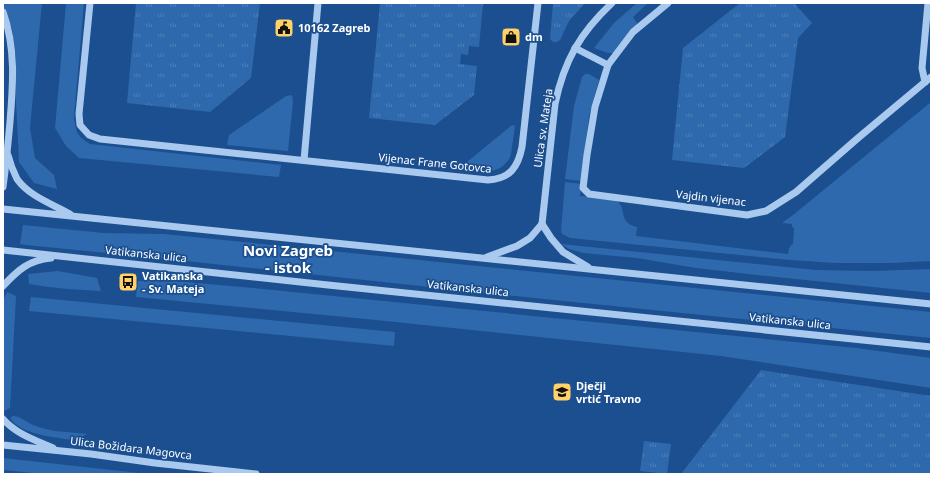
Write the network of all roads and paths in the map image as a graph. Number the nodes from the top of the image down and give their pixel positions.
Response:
1 (90, 3) edge
2 (318, 3) edge
3 (538, 3) edge
4 (612, 3) edge
5 (668, 3) edge
6 (928, 3) edge
7 (3, 12) edge
8 (575, 48) junction
9 (608, 65) junction
10 (928, 79) edge
11 (7, 153) junction
12 (304, 160) junction
13 (3, 187) edge
14 (3, 209) edge
15 (73, 216) junction
16 (542, 224) junction
17 (3, 250) edge
18 (65, 256) junction
19 (484, 258) junction
20 (590, 268) junction
21 (3, 286) edge
22 (931, 304) edge
23 (931, 347) edge
24 (3, 419) edge
25 (3, 445) edge
26 (61, 451) junction
27 (256, 474) edge

1 - 12 street, Vijenac Frane Gotovca
2 - 12 street
3 - 12 street, Vijenac Frane Gotovca
4 - 8 street, Ulica sv. Mateja
5 - 9 street
6 - 10 street, Vajdin vijenac
7 - 11 street
8 - 9 street
8 - 16 street, Ulica sv. Mateja
9 - 10 street, Vajdin vijenac
11 - 13 street
11 - 15 street
14 - 15 street
15 - 19 street
16 - 19 street
16 - 20 street
17 - 18 street, Vatikanska ulica
18 - 21 street
18 - 23 street, Vatikanska ulica
19 - 20 street
20 - 22 street
24 - 26 street
25 - 26 street, Ulica Božidara Magovca
26 - 27 street, Ulica Božidara Magovca

